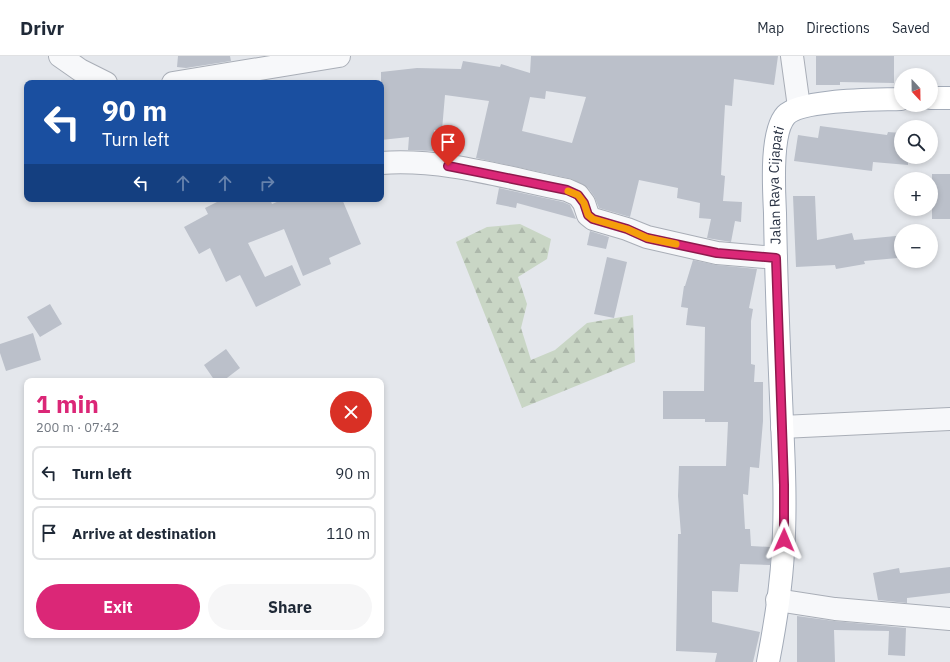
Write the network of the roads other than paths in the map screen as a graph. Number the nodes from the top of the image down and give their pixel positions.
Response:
1 (338, 56) edge
2 (792, 56) edge
3 (61, 57) edge
4 (242, 78) edge
5 (100, 80) edge
6 (214, 80) edge
7 (938, 98) edge
8 (950, 98) edge
9 (894, 99) edge
10 (799, 107) junction
11 (384, 163) edge
12 (776, 258) junction
13 (950, 419) edge
14 (782, 427) junction
15 (777, 600) junction
16 (950, 619) edge
17 (768, 662) edge

1 - 4 street
2 - 10 street
3 - 5 street
4 - 6 street
7 - 8 main road
9 - 10 main road, Jalan Raya Cijapati
10 - 12 main road, Jalan Raya Cijapati
11 - 12 street
12 - 14 main road, Jalan Raya Cijapati
13 - 14 street
14 - 15 main road, Jalan Raya Cijapati
15 - 16 street
15 - 17 main road, Jalan Raya Cijapati

